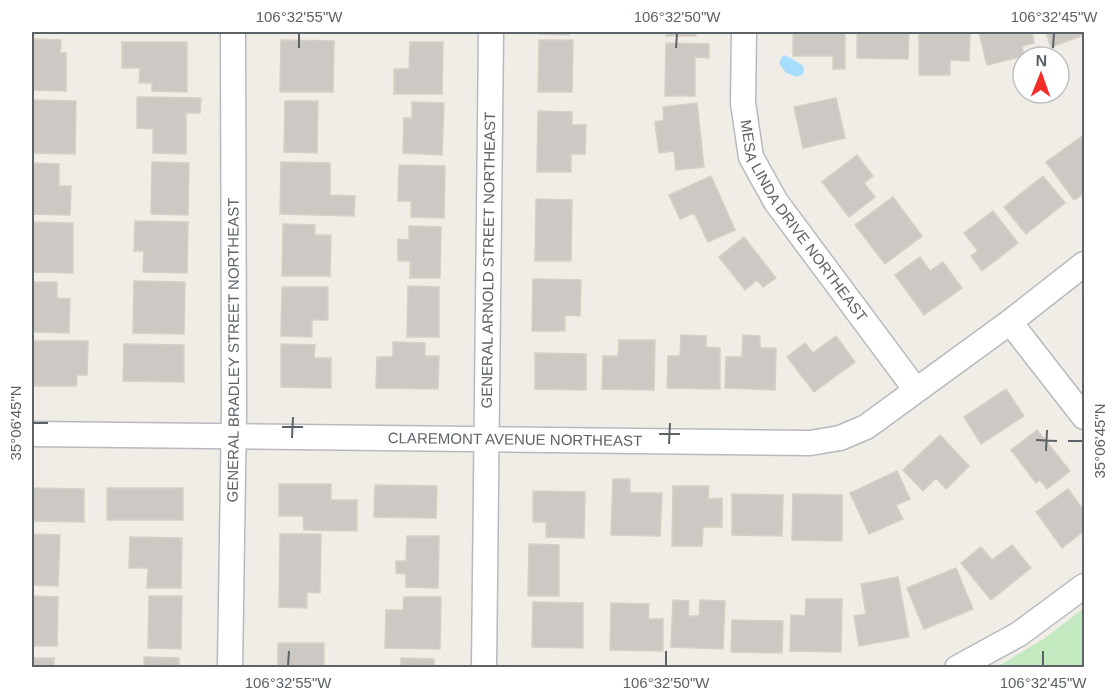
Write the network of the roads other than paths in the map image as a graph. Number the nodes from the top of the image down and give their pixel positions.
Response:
1 (233, 32) edge
2 (491, 32) edge
3 (744, 32) edge
4 (1084, 264) edge
5 (1010, 322) junction
6 (916, 390) junction
7 (1084, 417) edge
8 (32, 434) edge
9 (233, 437) junction
10 (487, 440) junction
11 (1084, 586) edge
12 (230, 668) edge
13 (484, 668) edge
14 (957, 668) edge

1 - 9 street, GENERAL BRADLEY STREET NORTHEAST
2 - 10 street, GENERAL ARNOLD STREET NORTHEAST
3 - 6 street, MESA LINDA DRIVE NORTHEAST
4 - 5 street, CLAREMONT AVENUE NORTHEAST
5 - 6 street, CLAREMONT AVENUE NORTHEAST
5 - 7 street
6 - 10 street, CLAREMONT AVENUE NORTHEAST
8 - 9 street, CLAREMONT AVENUE NORTHEAST
9 - 10 street, CLAREMONT AVENUE NORTHEAST
9 - 12 street, GENERAL BRADLEY STREET NORTHEAST
10 - 13 street, GENERAL ARNOLD STREET NORTHEAST
11 - 14 street

